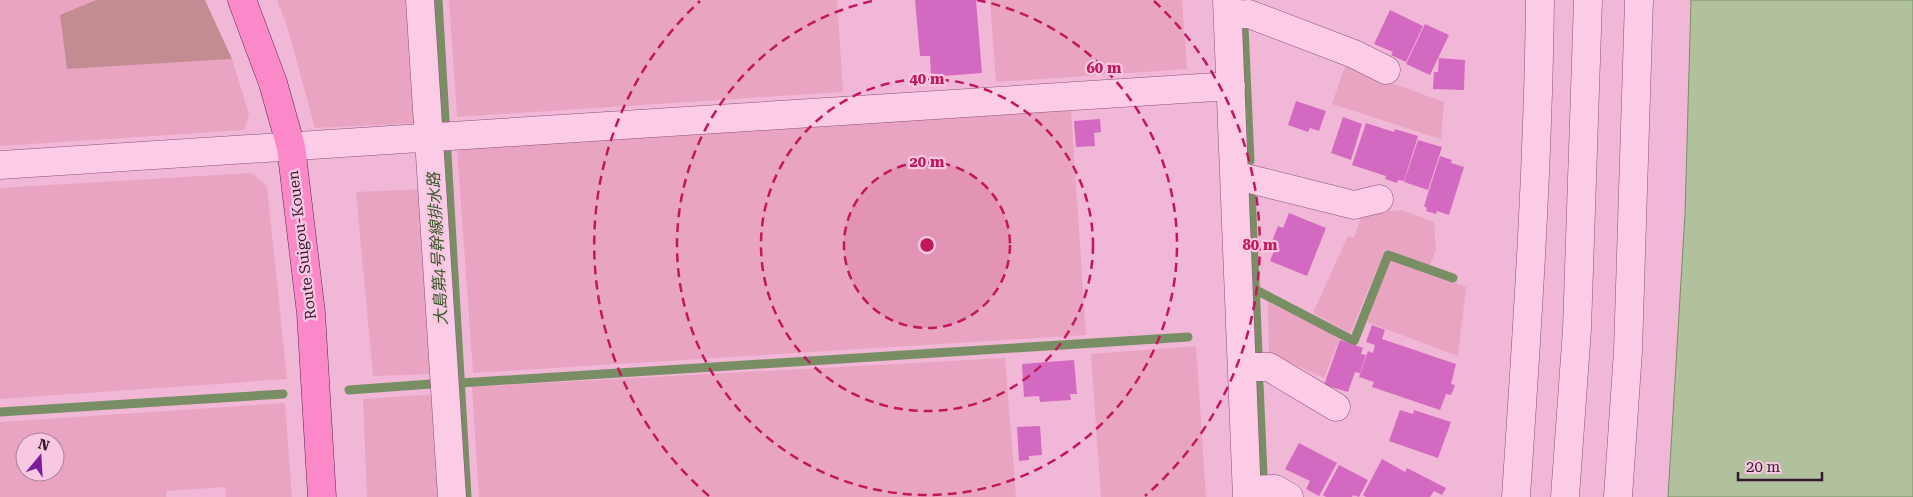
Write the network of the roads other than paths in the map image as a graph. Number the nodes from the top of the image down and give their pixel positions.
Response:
1 (242, 0) edge
2 (420, 0) edge
3 (1540, 0) edge
4 (1588, 0) edge
5 (1639, 0) edge
6 (1228, 7) edge
7 (1386, 70) dead end
8 (1231, 86) junction
9 (432, 138) junction
10 (291, 147) junction
11 (0, 165) edge
12 (1234, 174) junction
13 (1379, 199) dead end
14 (1242, 367) junction
15 (1336, 406) dead end
16 (1247, 494) edge
17 (322, 497) edge
18 (452, 497) edge
19 (1289, 497) edge
20 (1516, 497) edge
21 (1565, 497) edge
22 (1618, 497) edge

1 - 10 main road, Route Suigou-Kouen
2 - 9 street
3 - 20 street
4 - 21 street
5 - 22 street
6 - 7 street
6 - 8 street
8 - 9 street
8 - 12 street
9 - 10 street
9 - 18 street
10 - 11 street
10 - 17 main road, Route Suigou-Kouen
12 - 13 street
12 - 14 street
14 - 15 street
14 - 16 street
16 - 19 street

